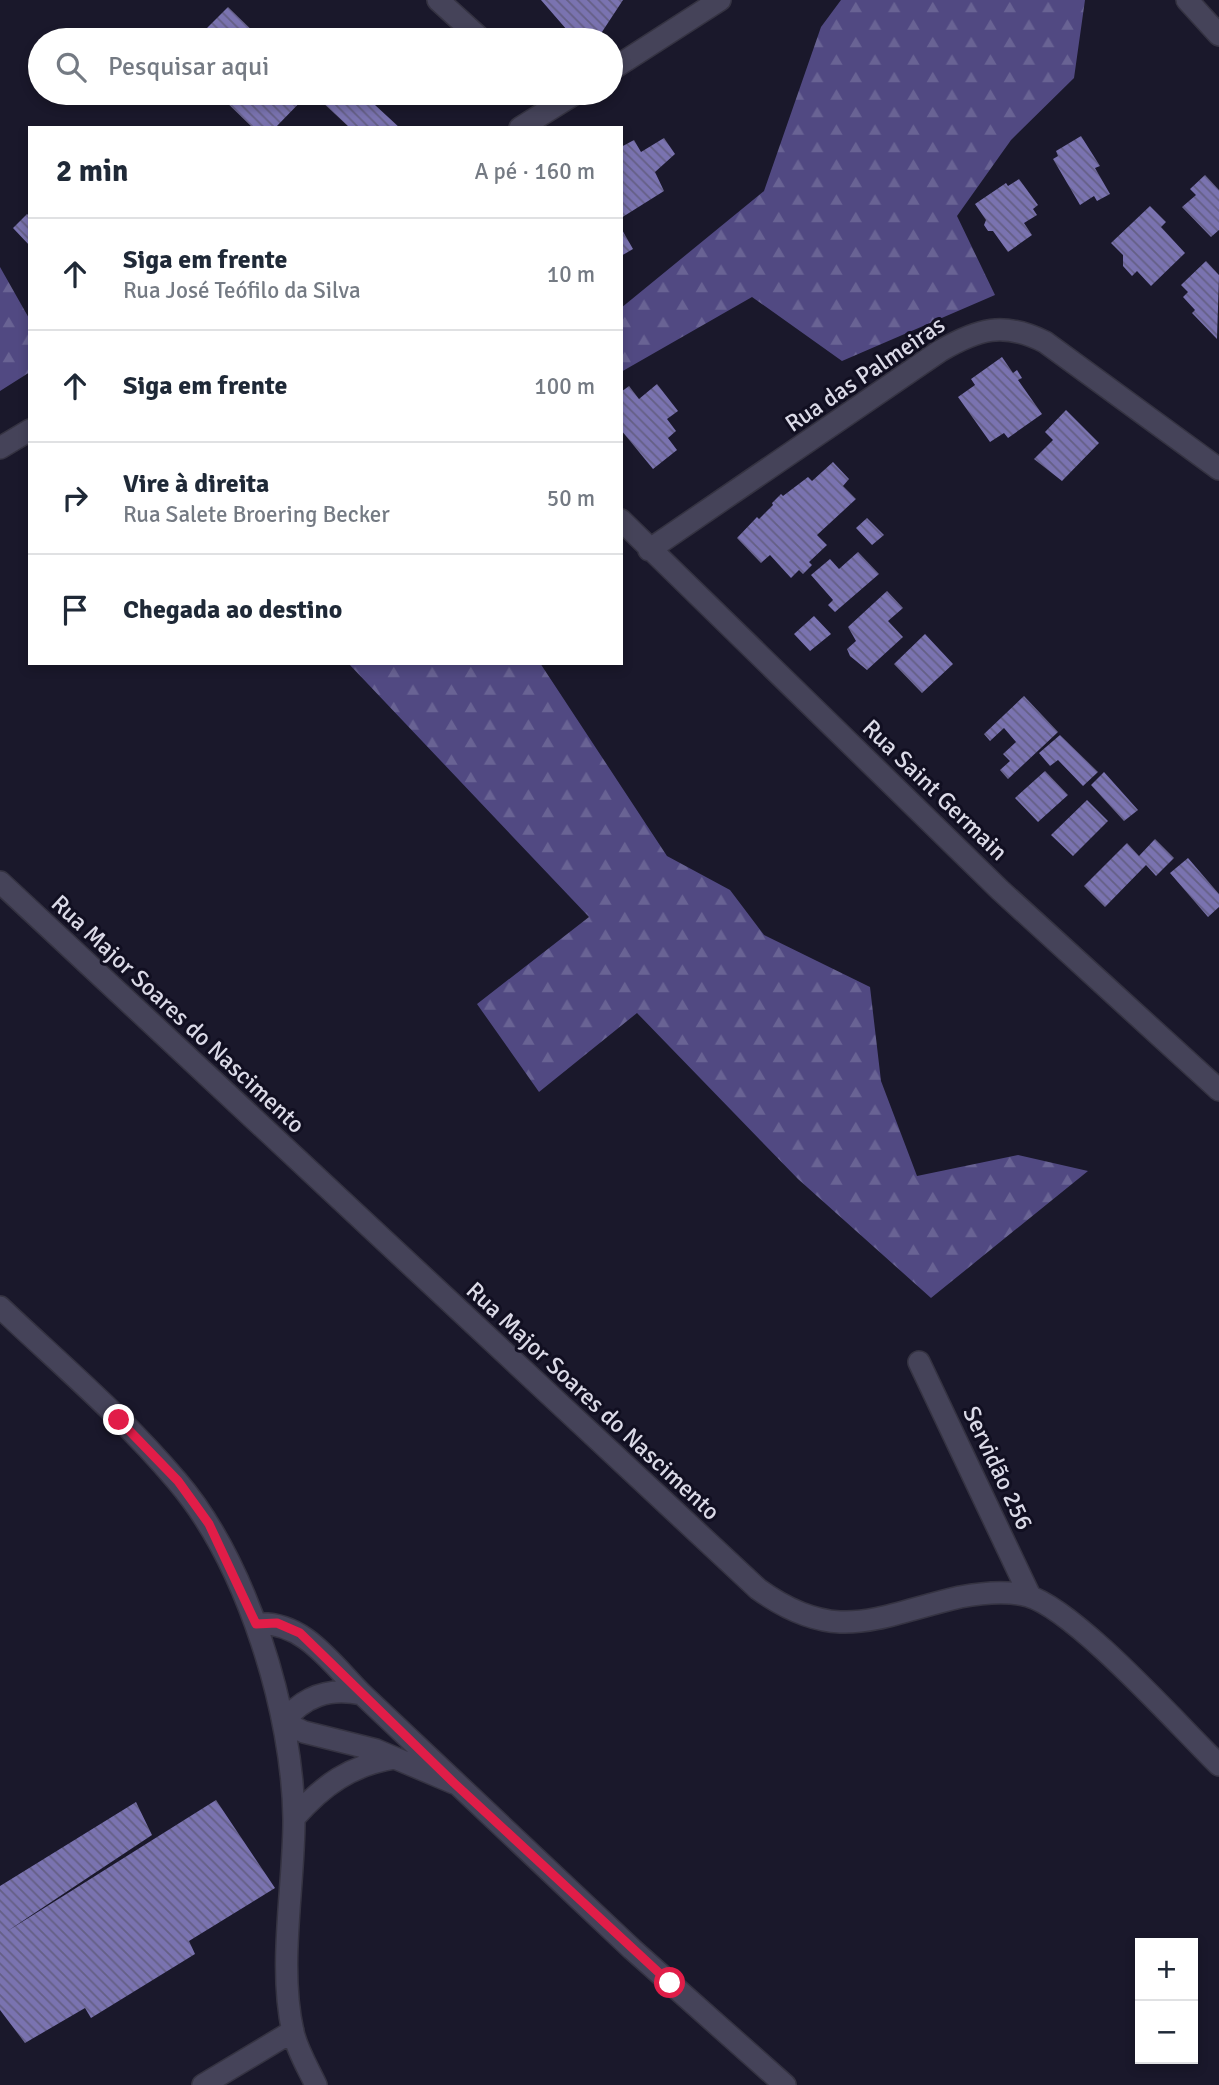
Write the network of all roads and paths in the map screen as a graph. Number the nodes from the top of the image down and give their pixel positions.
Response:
1 (438, 0) edge
2 (720, 0) edge
3 (1187, 0) edge
4 (469, 28) edge
5 (1219, 35) edge
6 (623, 62) edge
7 (541, 105) edge
8 (522, 126) edge
9 (28, 431) edge
10 (0, 448) edge
11 (1219, 469) edge
12 (623, 522) edge
13 (649, 550) junction
14 (0, 882) edge
15 (1219, 1090) edge
16 (0, 1307) edge
17 (919, 1362) dead end
18 (1030, 1596) junction
19 (256, 1624) junction
20 (362, 1694) junction
21 (283, 1722) junction
22 (395, 1758) junction
23 (1219, 1765) edge
24 (454, 1783) junction
25 (294, 1818) junction
26 (293, 2031) junction
27 (203, 2085) edge
28 (316, 2085) edge
29 (785, 2085) edge

1 - 4 street
2 - 6 street
3 - 5 street
7 - 8 street
9 - 10 street
11 - 13 street, Rua das Palmeiras
12 - 13 street, Rua Saint Germain
13 - 15 street, Rua Saint Germain
14 - 18 street, Rua Major Soares do Nascimento
16 - 19 street
17 - 18 street, Servidão 256
18 - 23 street, Rua Major Soares do Nascimento
19 - 20 street
19 - 21 street
20 - 21 street
20 - 24 street
21 - 22 street
21 - 25 street
22 - 24 street
22 - 25 street
24 - 29 street
25 - 26 street
26 - 27 street
26 - 28 street

